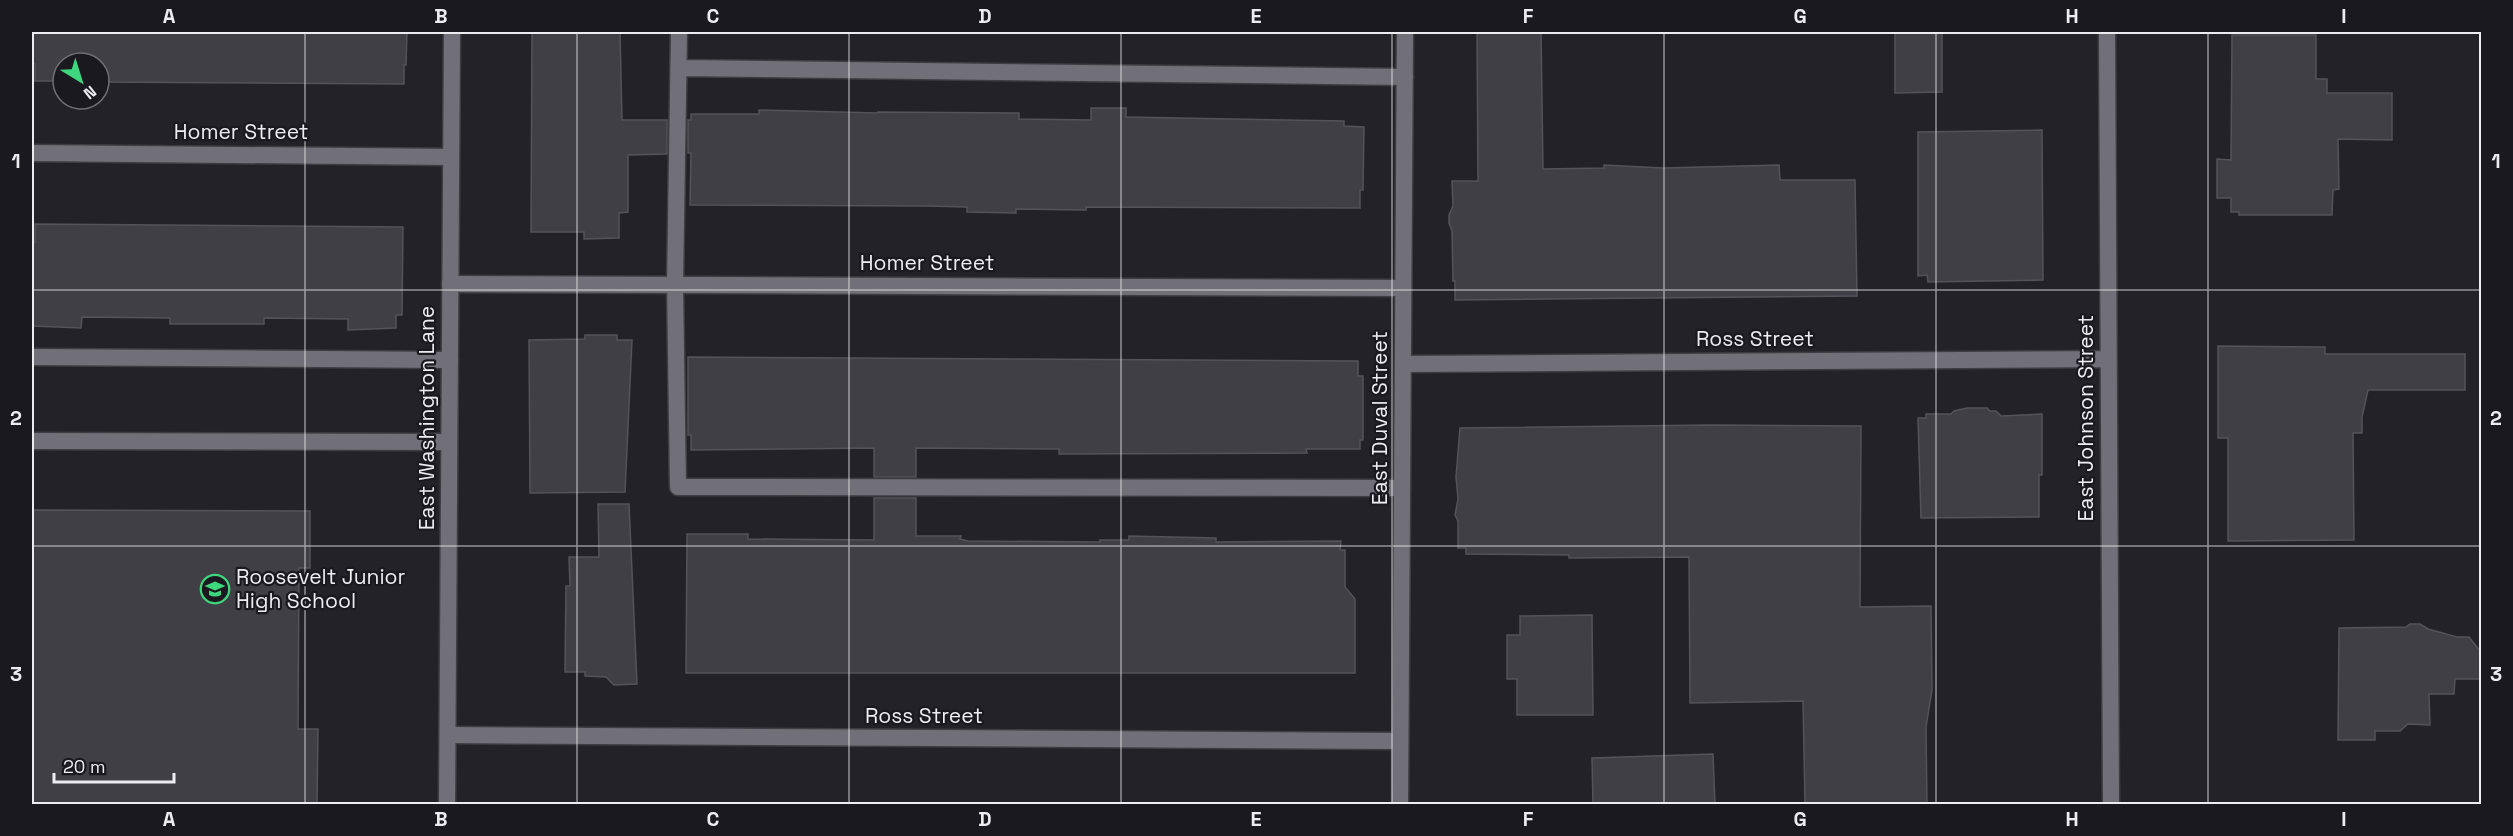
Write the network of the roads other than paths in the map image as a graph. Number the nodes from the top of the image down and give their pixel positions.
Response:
1 (452, 32) edge
2 (679, 32) edge
3 (1405, 32) edge
4 (2107, 32) edge
5 (679, 68) junction
6 (1405, 77) junction
7 (32, 153) edge
8 (451, 157) junction
9 (450, 284) junction
10 (675, 285) junction
11 (1403, 288) junction
12 (32, 357) edge
13 (2108, 359) junction
14 (450, 360) junction
15 (1403, 364) junction
16 (32, 441) edge
17 (449, 442) junction
18 (1402, 488) junction
19 (447, 735) junction
20 (1400, 741) junction
21 (447, 804) edge
22 (1400, 804) edge
23 (2111, 804) edge

1 - 8 street, East Washington Lane
2 - 5 street
3 - 6 street, East Duval Street
4 - 13 street, East Johnson Street
5 - 6 street
5 - 10 street
6 - 11 street, East Duval Street
7 - 8 street, Homer Street
8 - 9 street, East Washington Lane
9 - 10 street, Homer Street
9 - 14 street, East Washington Lane
10 - 11 street, Homer Street
10 - 18 street
11 - 15 street, East Duval Street
12 - 14 street
13 - 15 street, Ross Street
13 - 23 street, East Johnson Street
14 - 17 street, East Washington Lane
15 - 18 street, East Duval Street
16 - 17 street
17 - 19 street, East Washington Lane
18 - 20 street, East Duval Street
19 - 20 street, Ross Street
19 - 21 street, East Washington Lane
20 - 22 street, East Duval Street

